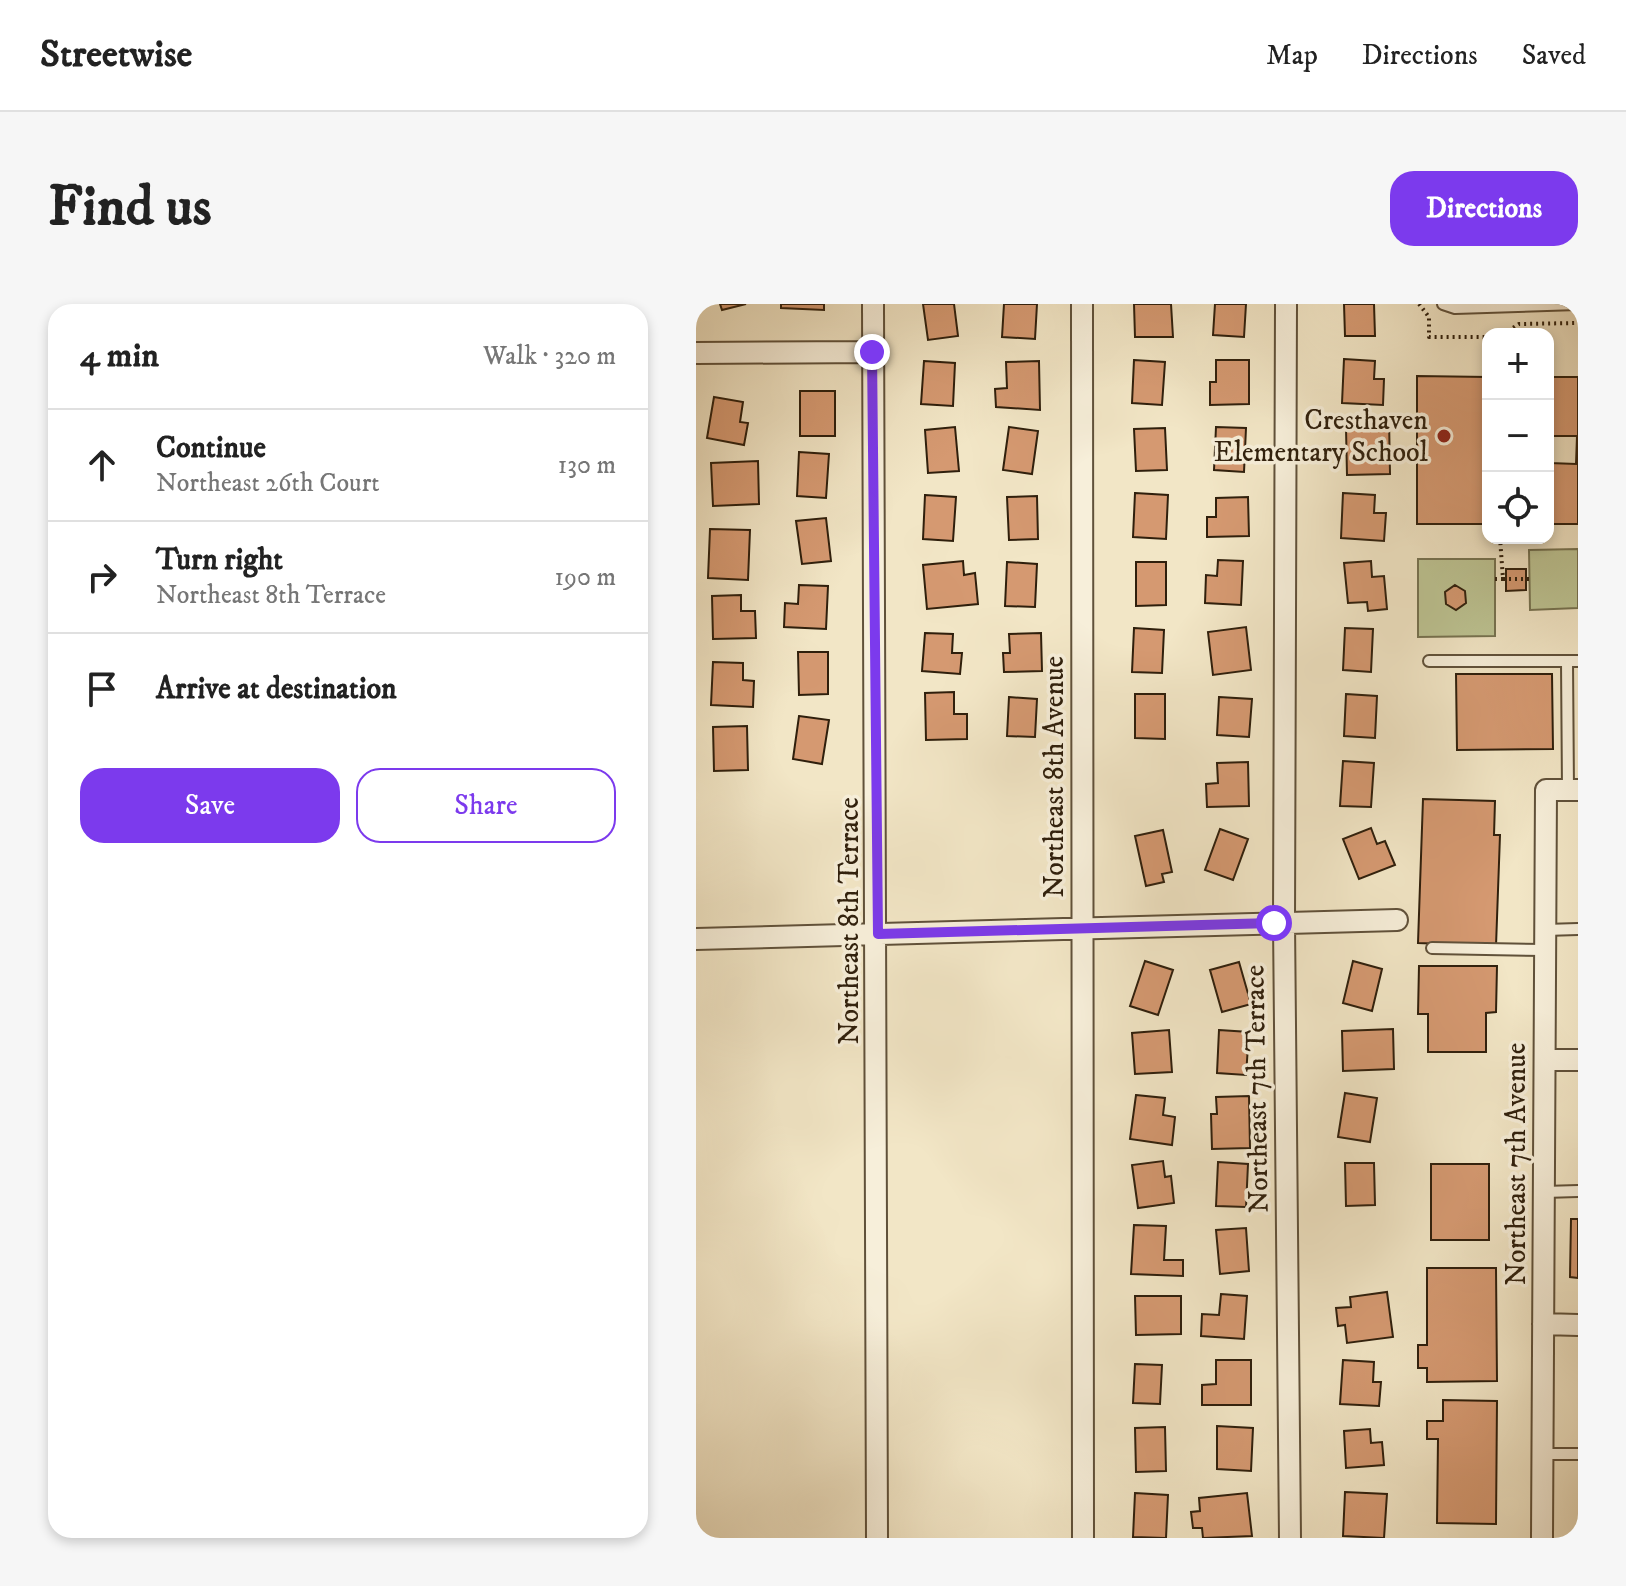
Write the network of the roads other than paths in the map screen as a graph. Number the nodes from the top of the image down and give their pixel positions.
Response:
1 (873, 304) edge
2 (1082, 304) edge
3 (1286, 304) edge
4 (1443, 304) edge
5 (1578, 304) edge
6 (872, 352) junction
7 (696, 353) edge
8 (1429, 661) dead end
9 (1572, 661) edge
10 (1573, 790) edge
11 (1397, 920) dead end
12 (1284, 923) junction
13 (1082, 929) junction
14 (1578, 929) edge
15 (878, 934) junction
16 (696, 939) edge
17 (1545, 940) junction
18 (1432, 948) dead end
19 (1545, 1060) junction
20 (1578, 1060) edge
21 (1578, 1191) edge
22 (1544, 1192) junction
23 (1543, 1324) junction
24 (1578, 1325) edge
25 (1542, 1454) junction
26 (1578, 1454) edge
27 (877, 1538) edge
28 (1083, 1538) edge
29 (1290, 1538) edge
30 (1542, 1538) edge

1 - 6 street, Northeast 8th Terrace
2 - 13 street, Northeast 8th Avenue
3 - 12 street, Northeast 7th Terrace
4 - 5 lane
6 - 7 street
6 - 15 street, Northeast 8th Terrace
8 - 9 lane
9 - 10 lane
10 - 17 street, Northeast 7th Avenue
11 - 12 street
12 - 13 street
12 - 29 street, Northeast 7th Terrace
13 - 15 street
13 - 28 street, Northeast 8th Avenue
14 - 17 lane
15 - 16 street
15 - 27 street, Northeast 8th Terrace
17 - 18 lane
17 - 19 street, Northeast 7th Avenue
19 - 20 street
19 - 22 street, Northeast 7th Avenue
21 - 22 lane
22 - 23 street, Northeast 7th Avenue
23 - 24 street
23 - 25 street, Northeast 7th Avenue
25 - 26 lane
25 - 30 street, Northeast 7th Avenue

